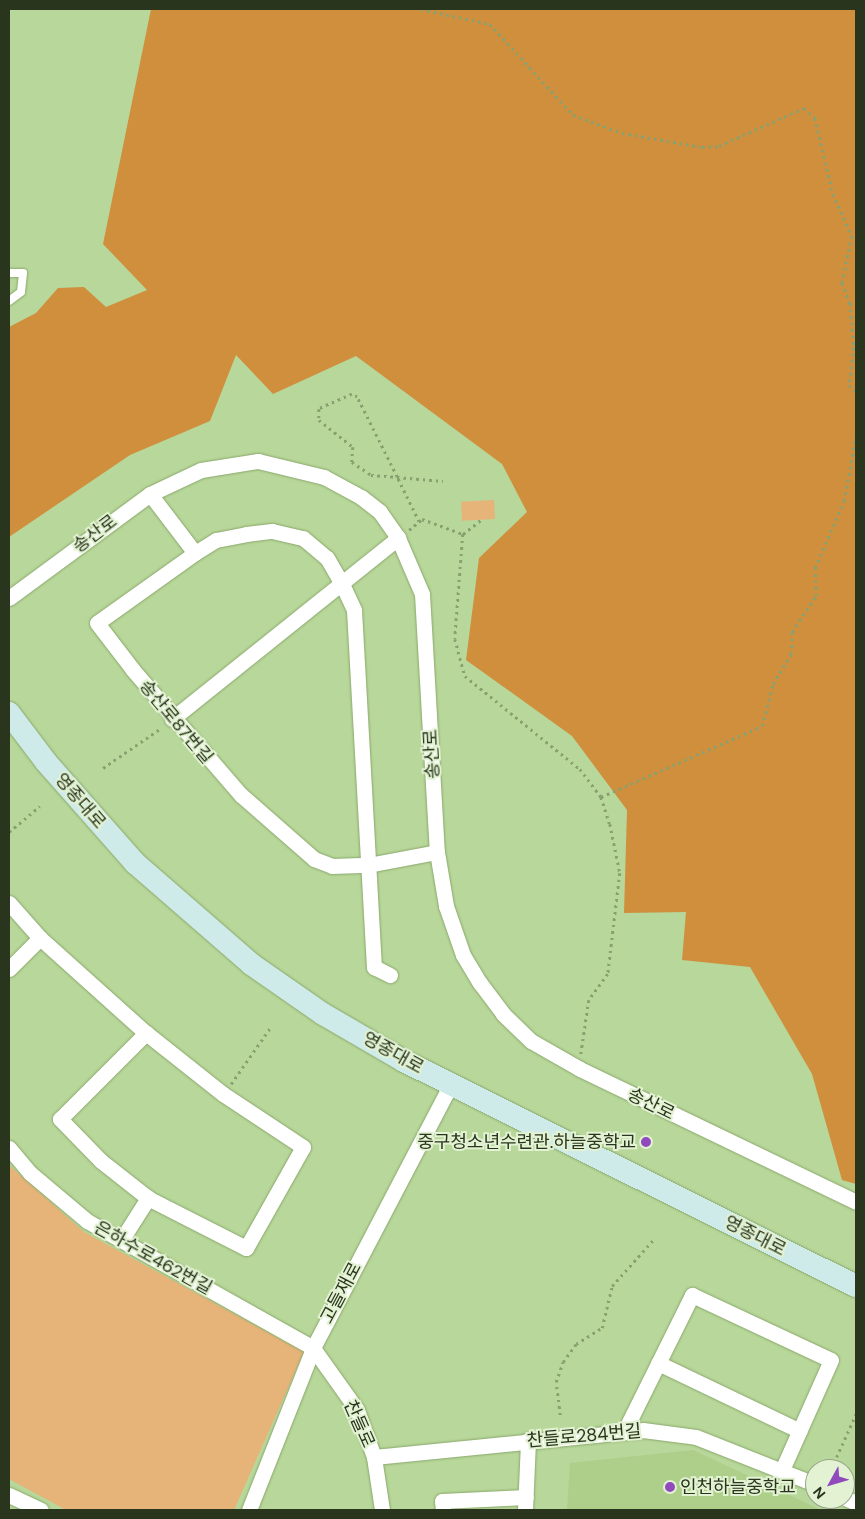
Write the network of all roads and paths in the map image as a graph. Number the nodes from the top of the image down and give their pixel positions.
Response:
1 (421, 9) edge
2 (9, 273) edge
3 (9, 301) edge
4 (856, 391) edge
5 (856, 434) edge
6 (397, 477) junction
7 (443, 481) dead end
8 (150, 494) junction
9 (481, 520) dead end
10 (419, 522) junction
11 (463, 534) junction
12 (403, 535) junction
13 (195, 553) junction
14 (342, 584) junction
15 (9, 598) edge
16 (9, 713) edge
17 (169, 722) junction
18 (103, 768) dead end
19 (601, 797) junction
20 (40, 806) dead end
21 (9, 832) edge
22 (436, 852) junction
23 (368, 866) junction
24 (9, 902) edge
25 (40, 938) junction
26 (9, 969) edge
27 (390, 975) dead end
28 (270, 1028) dead end
29 (146, 1033) junction
30 (580, 1060) dead end
31 (451, 1084) junction
32 (223, 1094) junction
33 (9, 1148) edge
34 (148, 1198) junction
35 (856, 1202) edge
36 (122, 1239) junction
37 (654, 1239) dead end
38 (856, 1286) edge
39 (313, 1348) junction
40 (658, 1364) junction
41 (856, 1414) edge
42 (560, 1415) dead end
43 (625, 1430) junction
44 (800, 1431) junction
45 (528, 1440) junction
46 (374, 1457) junction
47 (836, 1459) edge
48 (783, 1468) junction
49 (805, 1479) edge
50 (9, 1495) edge
51 (525, 1503) edge
52 (41, 1510) edge
53 (249, 1510) edge
54 (382, 1510) edge
55 (443, 1510) edge

1 - 4 path
2 - 3 lane
5 - 19 path
6 - 6 path
6 - 7 path
6 - 10 path
8 - 12 street, 송산로
8 - 13 street
8 - 15 street, 송산로
9 - 11 path
10 - 11 path
10 - 12 path
11 - 19 path
12 - 14 street
12 - 22 street, 송산로
13 - 14 street
13 - 17 street, 송산로87번길
14 - 17 street
14 - 23 street
16 - 31 street, 영종대로
17 - 18 path
17 - 23 street, 송산로87번길
19 - 30 path
20 - 21 path
22 - 23 street, 송산로87번길
22 - 35 street, 송산로
23 - 27 street
24 - 25 street
25 - 26 street
25 - 29 street
28 - 32 path
29 - 32 street
29 - 34 street
31 - 38 street, 영종대로
31 - 39 street, 고들재로
32 - 34 street
33 - 36 street, 은하수로462번길
34 - 36 street
36 - 39 street, 은하수로462번길
37 - 42 path
39 - 46 street, 찬들로
39 - 53 street, 고들재로
40 - 43 street
40 - 44 street
40 - 44 street
41 - 47 path
43 - 45 street, 찬들로284번길
43 - 48 street, 찬들로284번길
44 - 48 street
45 - 46 street, 찬들로284번길
45 - 51 street
46 - 54 street, 찬들로
48 - 49 street, 찬들로284번길
50 - 52 street
51 - 55 street

